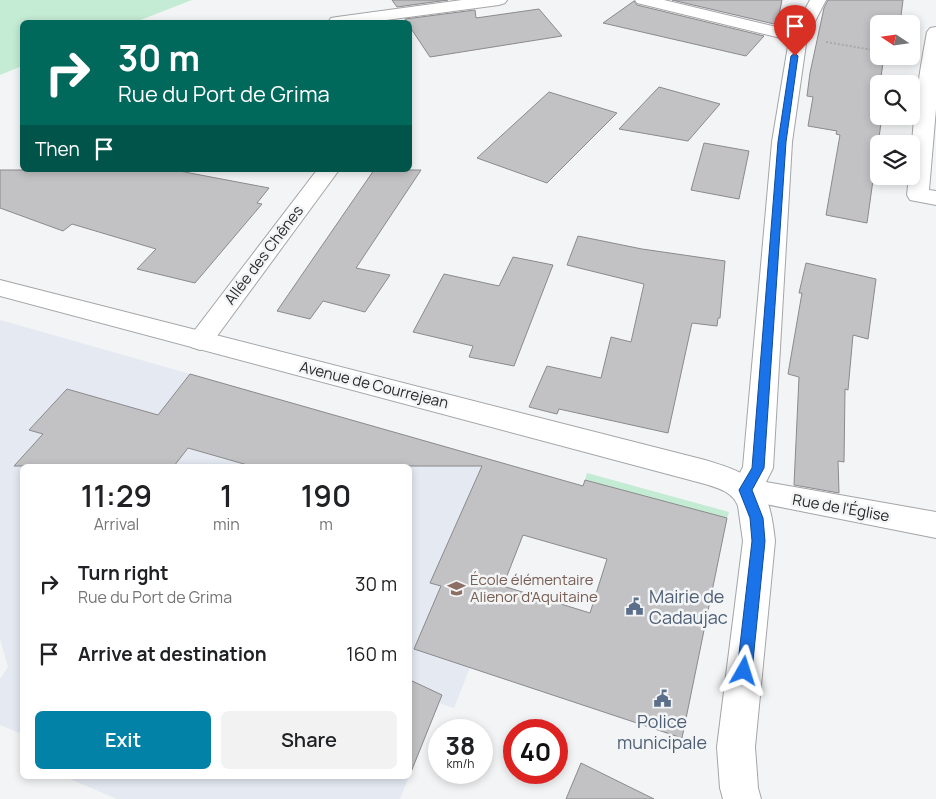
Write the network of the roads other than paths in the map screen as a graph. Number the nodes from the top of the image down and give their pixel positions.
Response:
1 (499, 0) edge
2 (643, 0) edge
3 (818, 0) edge
4 (352, 20) edge
5 (936, 32) edge
6 (798, 37) junction
7 (934, 56) edge
8 (327, 172) edge
9 (936, 198) edge
10 (0, 288) edge
11 (200, 341) junction
12 (746, 490) junction
13 (936, 525) edge
14 (742, 799) edge

1 - 4 street
2 - 6 street
3 - 6 street
5 - 7 street
6 - 12 street
7 - 9 street
8 - 11 street, Allée des Chênes
10 - 11 street, Avenue de Courrejean
11 - 12 street, Avenue de Courrejean
12 - 13 street, Rue de l'Église
12 - 14 street

